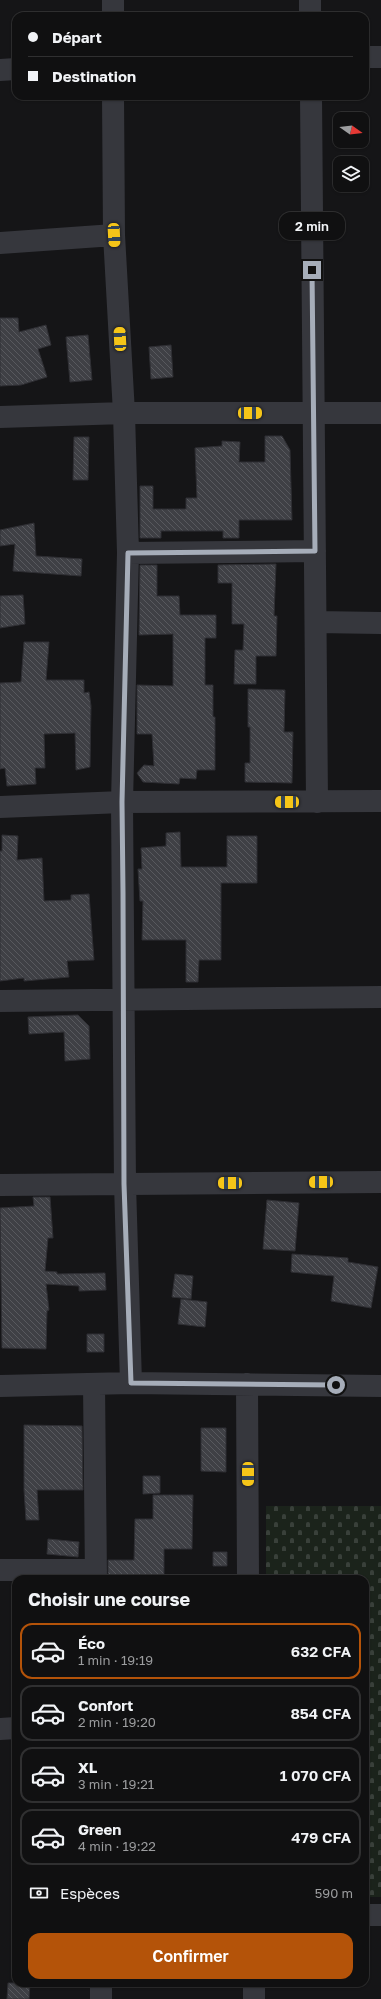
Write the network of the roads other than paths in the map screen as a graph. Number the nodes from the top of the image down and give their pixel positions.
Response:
1 (113, 0) edge
2 (310, 0) edge
3 (113, 12) edge
4 (310, 12) edge
5 (369, 57) edge
6 (381, 57) edge
7 (12, 69) edge
8 (0, 70) edge
9 (113, 100) edge
10 (310, 100) edge
11 (114, 235) junction
12 (0, 243) edge
13 (381, 412) edge
14 (124, 413) junction
15 (314, 413) junction
16 (0, 417) edge
17 (315, 551) junction
18 (128, 553) junction
19 (316, 622) junction
20 (381, 623) edge
21 (381, 801) edge
22 (122, 802) junction
23 (317, 802) junction
24 (0, 807) edge
25 (381, 997) edge
26 (123, 1000) junction
27 (0, 1001) edge
28 (381, 1182) edge
29 (124, 1184) junction
30 (0, 1185) edge
31 (131, 1383) junction
32 (94, 1384) junction
33 (247, 1384) junction
34 (0, 1386) edge
35 (381, 1386) edge
36 (0, 1570) edge
37 (96, 1574) edge
38 (248, 1575) edge
39 (12, 1728) edge
40 (0, 1729) edge
41 (369, 1915) edge
42 (381, 1915) edge
43 (101, 1987) edge
44 (254, 1987) edge
45 (101, 1999) edge
46 (254, 1999) edge

1 - 3 street
2 - 4 street
5 - 6 street
7 - 8 street
9 - 11 street
10 - 15 street
11 - 12 street
11 - 14 street
13 - 15 street
14 - 15 street
14 - 16 street
14 - 18 street
15 - 17 street
17 - 18 street
17 - 19 street
18 - 22 street
19 - 20 street
19 - 23 street
21 - 23 street
22 - 23 street
22 - 24 street
22 - 26 street
25 - 26 street
26 - 27 street
26 - 29 street
28 - 29 street
29 - 30 street
29 - 31 street
31 - 32 street
31 - 33 street
32 - 34 street
32 - 37 street
33 - 35 street
33 - 38 street
36 - 37 street
39 - 40 street
41 - 42 street
43 - 45 street
44 - 46 street

